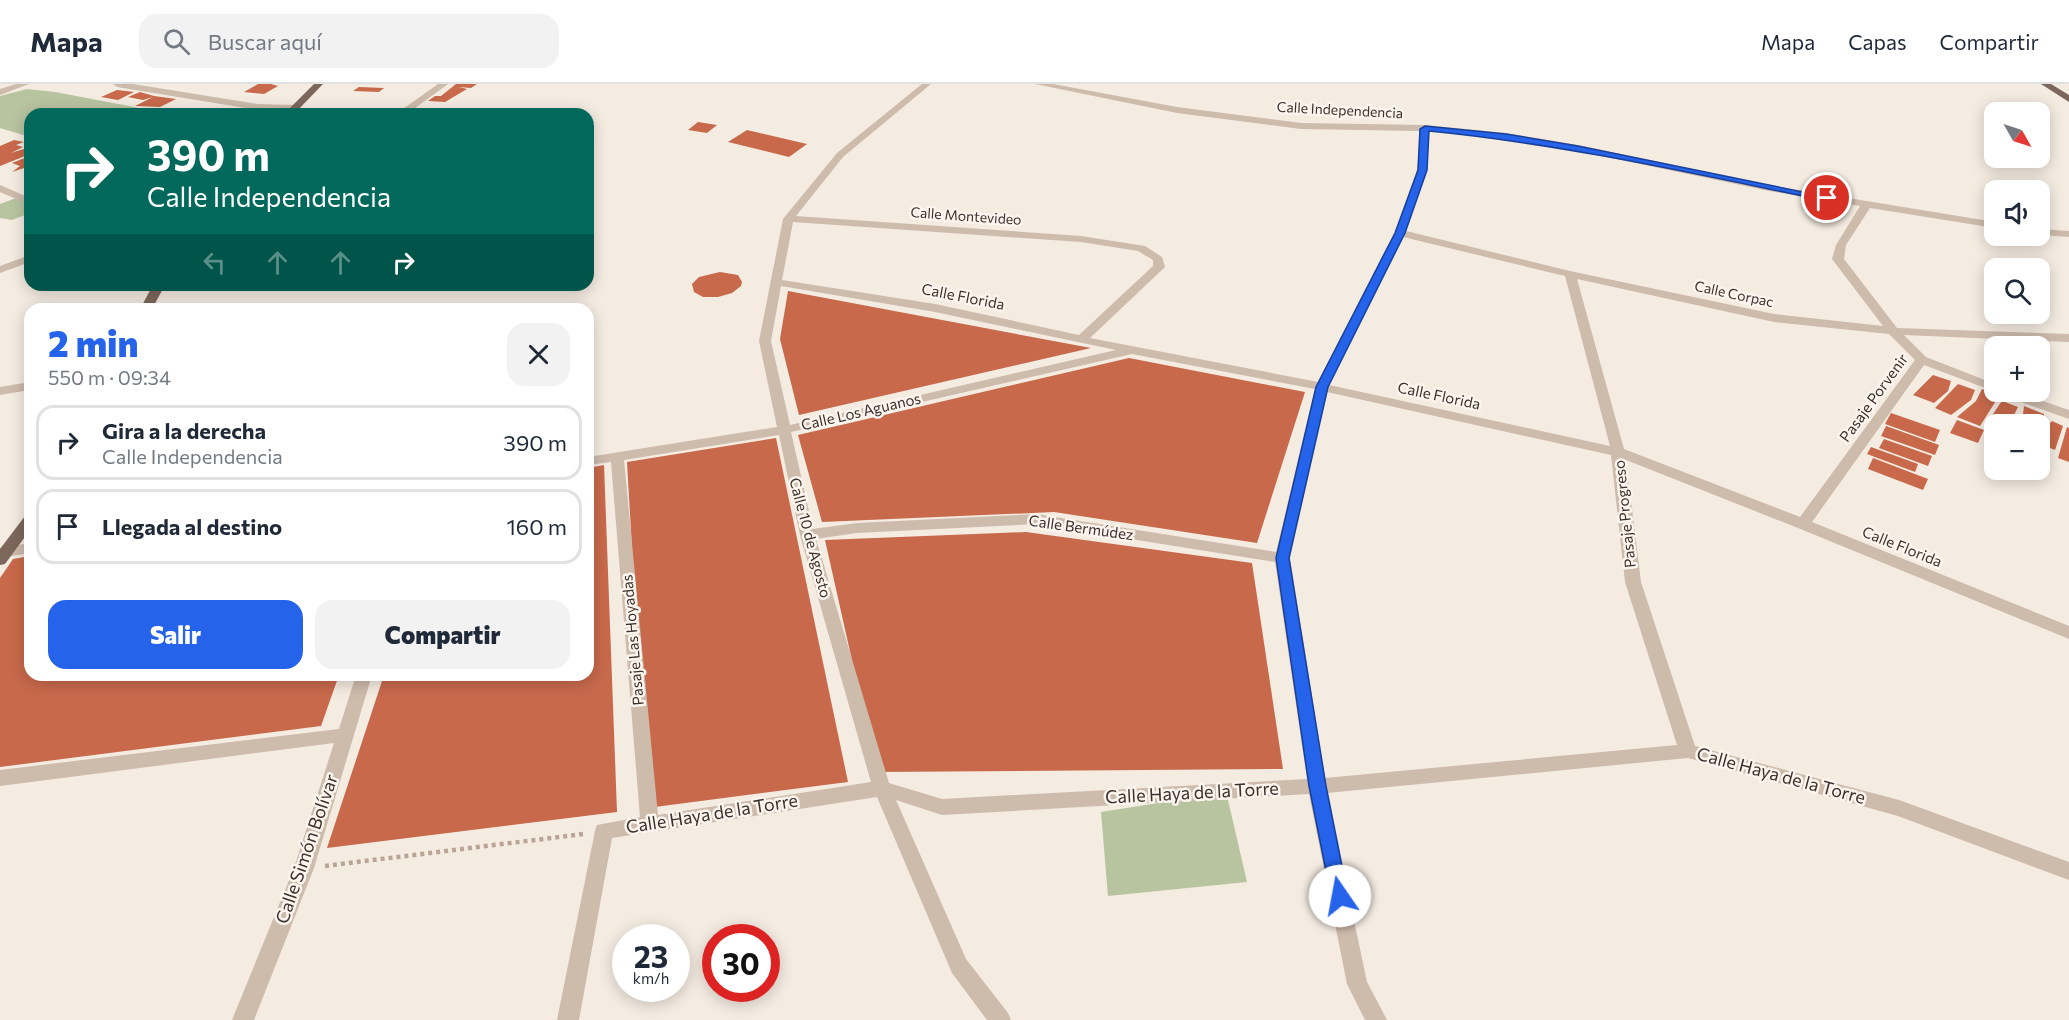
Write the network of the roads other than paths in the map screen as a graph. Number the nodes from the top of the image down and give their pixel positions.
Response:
1 (25, 84) edge
2 (117, 84) edge
3 (320, 84) edge
4 (444, 84) edge
5 (927, 84) edge
6 (1039, 84) edge
7 (2045, 84) edge
8 (0, 92) edge
9 (2069, 99) edge
10 (266, 108) edge
11 (295, 108) edge
12 (410, 108) edge
13 (1425, 129) junction
14 (1, 190) edge
15 (24, 199) edge
16 (1866, 205) junction
17 (788, 219) junction
18 (1984, 223) edge
19 (1400, 233) junction
20 (2050, 233) edge
21 (2069, 234) edge
22 (24, 260) edge
23 (0, 270) edge
24 (1570, 274) junction
25 (775, 282) junction
26 (1893, 331) junction
27 (1083, 338) junction
28 (2069, 338) edge
29 (1131, 350) junction
30 (1922, 360) junction
31 (1984, 383) edge
32 (24, 387) edge
33 (1322, 387) junction
34 (0, 391) edge
35 (2033, 402) edge
36 (2069, 415) edge
37 (784, 430) junction
38 (1618, 452) junction
39 (617, 456) junction
40 (594, 460) edge
41 (1803, 524) junction
42 (24, 527) edge
43 (807, 535) junction
44 (24, 550) edge
45 (2, 555) edge
46 (1282, 558) junction
47 (2069, 633) edge
48 (362, 681) edge
49 (345, 735) junction
50 (1688, 750) junction
51 (0, 778) edge
52 (1317, 786) junction
53 (882, 788) junction
54 (650, 824) junction
55 (2069, 871) edge
56 (243, 1020) edge
57 (568, 1020) edge
58 (1000, 1020) edge
59 (1376, 1020) edge

1 - 8 street
2 - 10 street
3 - 11 main road
4 - 12 street
5 - 17 street, Calle 10 de Agosto
6 - 13 street, Calle Independencia
7 - 9 main road
13 - 16 street, Calle Independencia
13 - 19 street
14 - 15 street
16 - 18 street, Calle Independencia
16 - 26 street, Pasaje Porvenir
17 - 25 street, Calle 10 de Agosto
17 - 27 street, Calle Montevideo
19 - 24 street, Calle Corpac
19 - 33 street
20 - 21 street
22 - 23 street
24 - 26 street, Calle Corpac
24 - 38 street, Pasaje Progreso
25 - 27 street, Calle Florida
25 - 37 street, Calle 10 de Agosto
26 - 28 street, Calle Corpac
26 - 30 street, Pasaje Porvenir
27 - 29 street, Calle Florida
29 - 33 street, Calle Florida
29 - 37 street, Calle Los Aguanos
30 - 31 street
30 - 41 street, Pasaje Porvenir
32 - 34 street
33 - 38 street, Calle Florida
33 - 46 street
35 - 36 street
37 - 39 street, Calle Los Aguanos
37 - 43 street, Calle 10 de Agosto
38 - 41 street, Calle Florida
38 - 50 street, Pasaje Progreso
39 - 40 street, Calle Los Aguanos
39 - 54 street, Pasaje Las Hoyadas
41 - 47 street, Calle Florida
42 - 45 main road
43 - 46 street, Calle Bermúdez
43 - 53 street, Calle 10 de Agosto
44 - 45 street
46 - 52 street
48 - 49 street, Calle Simón Bolívar
49 - 51 street
49 - 56 street, Calle Simón Bolívar
50 - 52 street, Calle Haya de la Torre
50 - 55 street, Calle Haya de la Torre
52 - 53 street, Calle Haya de la Torre
52 - 59 street
53 - 54 street, Calle Haya de la Torre
53 - 58 street, Calle 10 de Agosto
54 - 57 street, Calle Haya de la Torre

